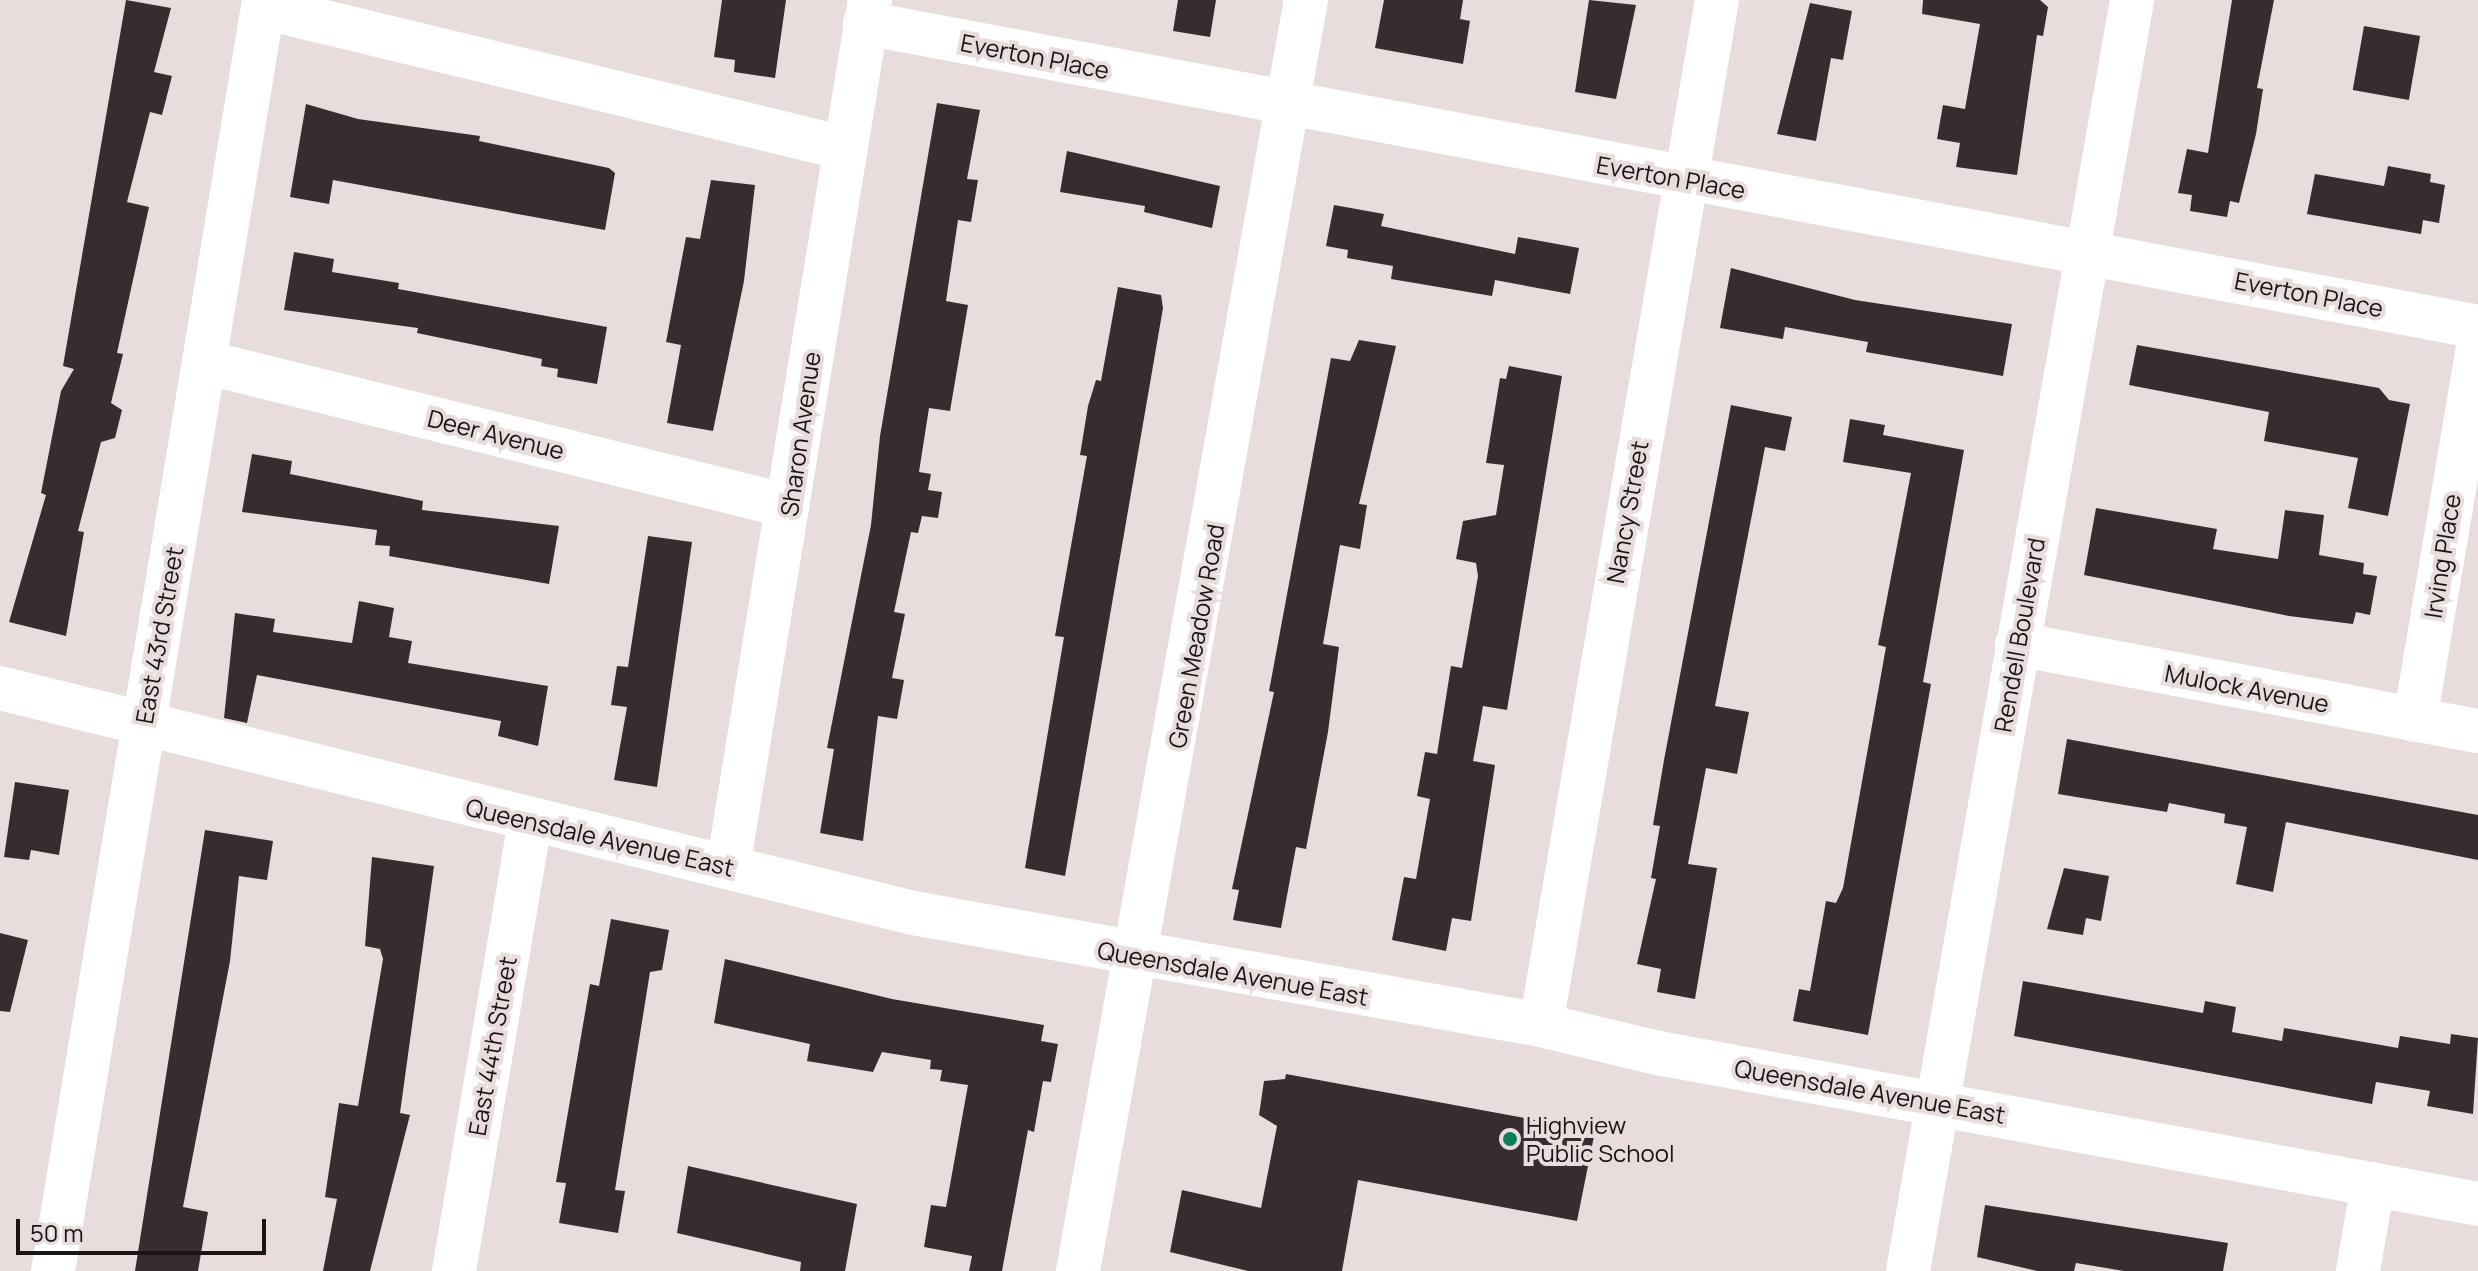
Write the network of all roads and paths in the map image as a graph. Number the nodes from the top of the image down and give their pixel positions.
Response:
1 (1306, 0) edge
2 (1717, 0) edge
3 (2132, 0) edge
4 (264, 4) edge
5 (868, 12) edge
6 (1288, 105) junction
7 (844, 148) junction
8 (1686, 181) junction
9 (2088, 251) junction
10 (2478, 327) edge
11 (2478, 346) edge
12 (204, 362) junction
13 (788, 506) junction
14 (2017, 644) junction
15 (0, 688) edge
16 (2415, 720) junction
17 (144, 724) junction
18 (2478, 731) edge
19 (530, 821) junction
20 (728, 867) junction
21 (1138, 956) junction
22 (1541, 1025) junction
23 (1938, 1103) junction
24 (2373, 1184) junction
25 (2478, 1204) edge
26 (462, 1269) edge
27 (53, 1271) edge
28 (1078, 1271) edge
29 (1908, 1271) edge
30 (2358, 1271) edge

1 - 6 street, Green Meadow Road
2 - 8 street, Nancy Street
3 - 9 street, Rendell Boulevard
4 - 7 street
4 - 12 street, East 43rd Street
5 - 6 street, Everton Place
5 - 7 street, Sharon Avenue
6 - 8 street, Everton Place
6 - 21 street, Green Meadow Road
7 - 13 street, Sharon Avenue
8 - 9 street, Everton Place
8 - 22 street, Nancy Street
9 - 10 street, Everton Place
9 - 14 street, Rendell Boulevard
11 - 16 street, Irving Place
12 - 13 street, Deer Avenue
12 - 17 street, East 43rd Street
13 - 20 street, Sharon Avenue
14 - 16 street, Mulock Avenue
14 - 23 street, Rendell Boulevard
15 - 17 street, Queensdale Avenue East
16 - 18 street, Mulock Avenue
17 - 19 street, Queensdale Avenue East
17 - 27 street, East 43rd Street
19 - 20 street, Queensdale Avenue East
19 - 26 street, East 44th Street
20 - 21 street, Queensdale Avenue East
21 - 22 street, Queensdale Avenue East
21 - 28 street, Green Meadow Road
22 - 23 street, Queensdale Avenue East
23 - 24 street, Queensdale Avenue East
23 - 29 street, Rendell Boulevard
24 - 25 street, Queensdale Avenue East
24 - 30 street

